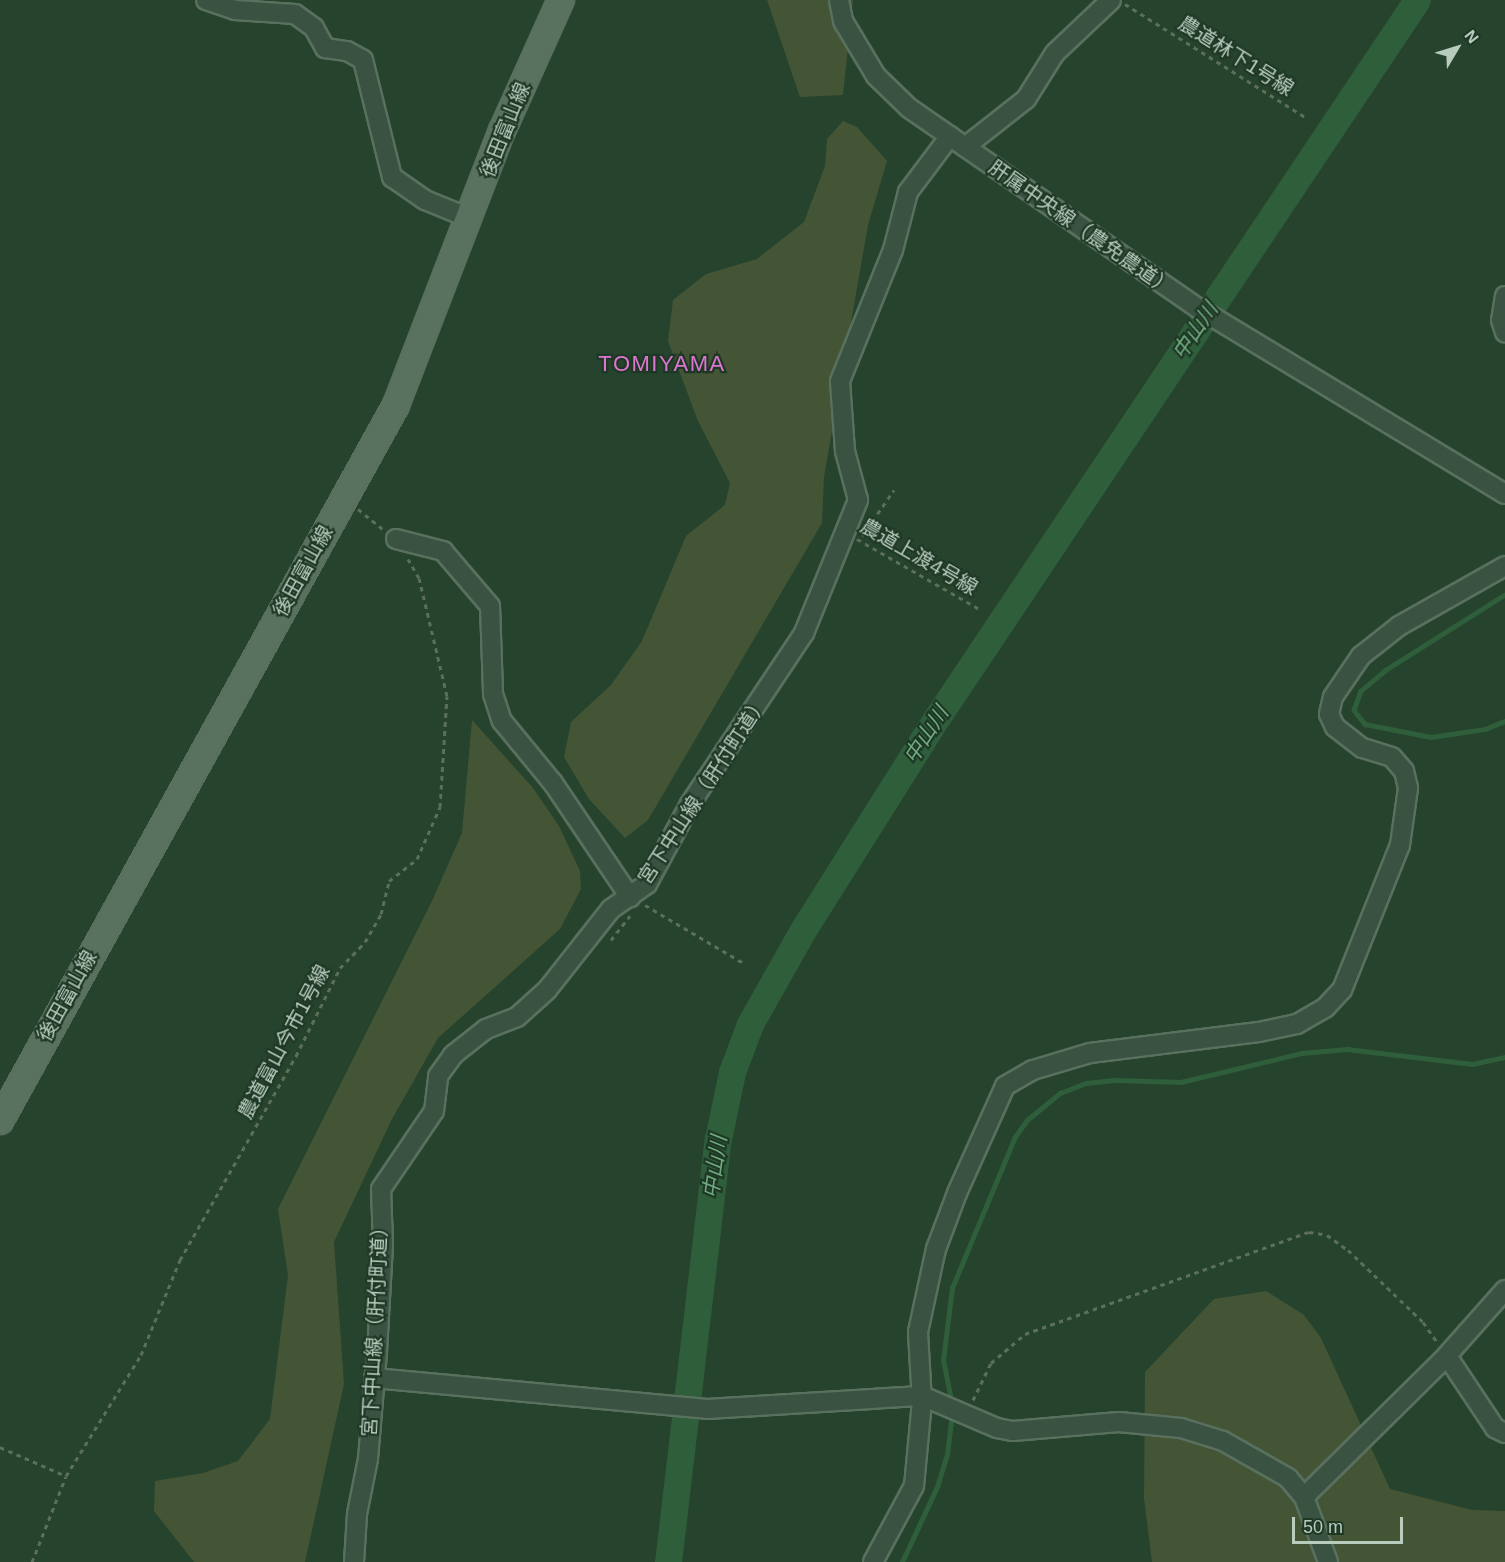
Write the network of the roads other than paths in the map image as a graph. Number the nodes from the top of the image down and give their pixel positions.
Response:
1 (206, 0) edge
2 (561, 0) edge
3 (839, 0) edge
4 (1112, 0) edge
5 (950, 136) junction
6 (965, 147) junction
7 (470, 218) junction
8 (1505, 296) edge
9 (1505, 332) edge
10 (1505, 494) edge
11 (396, 539) road end
12 (1505, 566) edge
13 (635, 900) junction
14 (0, 1121) edge
15 (1505, 1290) edge
16 (1447, 1356) junction
17 (374, 1378) junction
18 (922, 1396) junction
19 (1505, 1433) edge
20 (1304, 1497) junction
21 (354, 1562) edge
22 (873, 1562) edge
23 (1328, 1562) edge

1 - 7 street
2 - 7 main road, 後田富山線
3 - 5 street
4 - 6 street
5 - 6 street, 肝属中央線（農免農道）
5 - 13 street, 宮下中山線（肝付町道）
6 - 10 street, 肝属中央線（農免農道）
7 - 14 main road, 後田富山線
8 - 9 street
11 - 13 street
12 - 18 street
13 - 17 street, 宮下中山線（肝付町道）
15 - 16 street
16 - 19 street
16 - 20 street
17 - 18 street
17 - 21 street, 宮下中山線（肝付町道）
18 - 20 street
18 - 22 street
20 - 23 street

